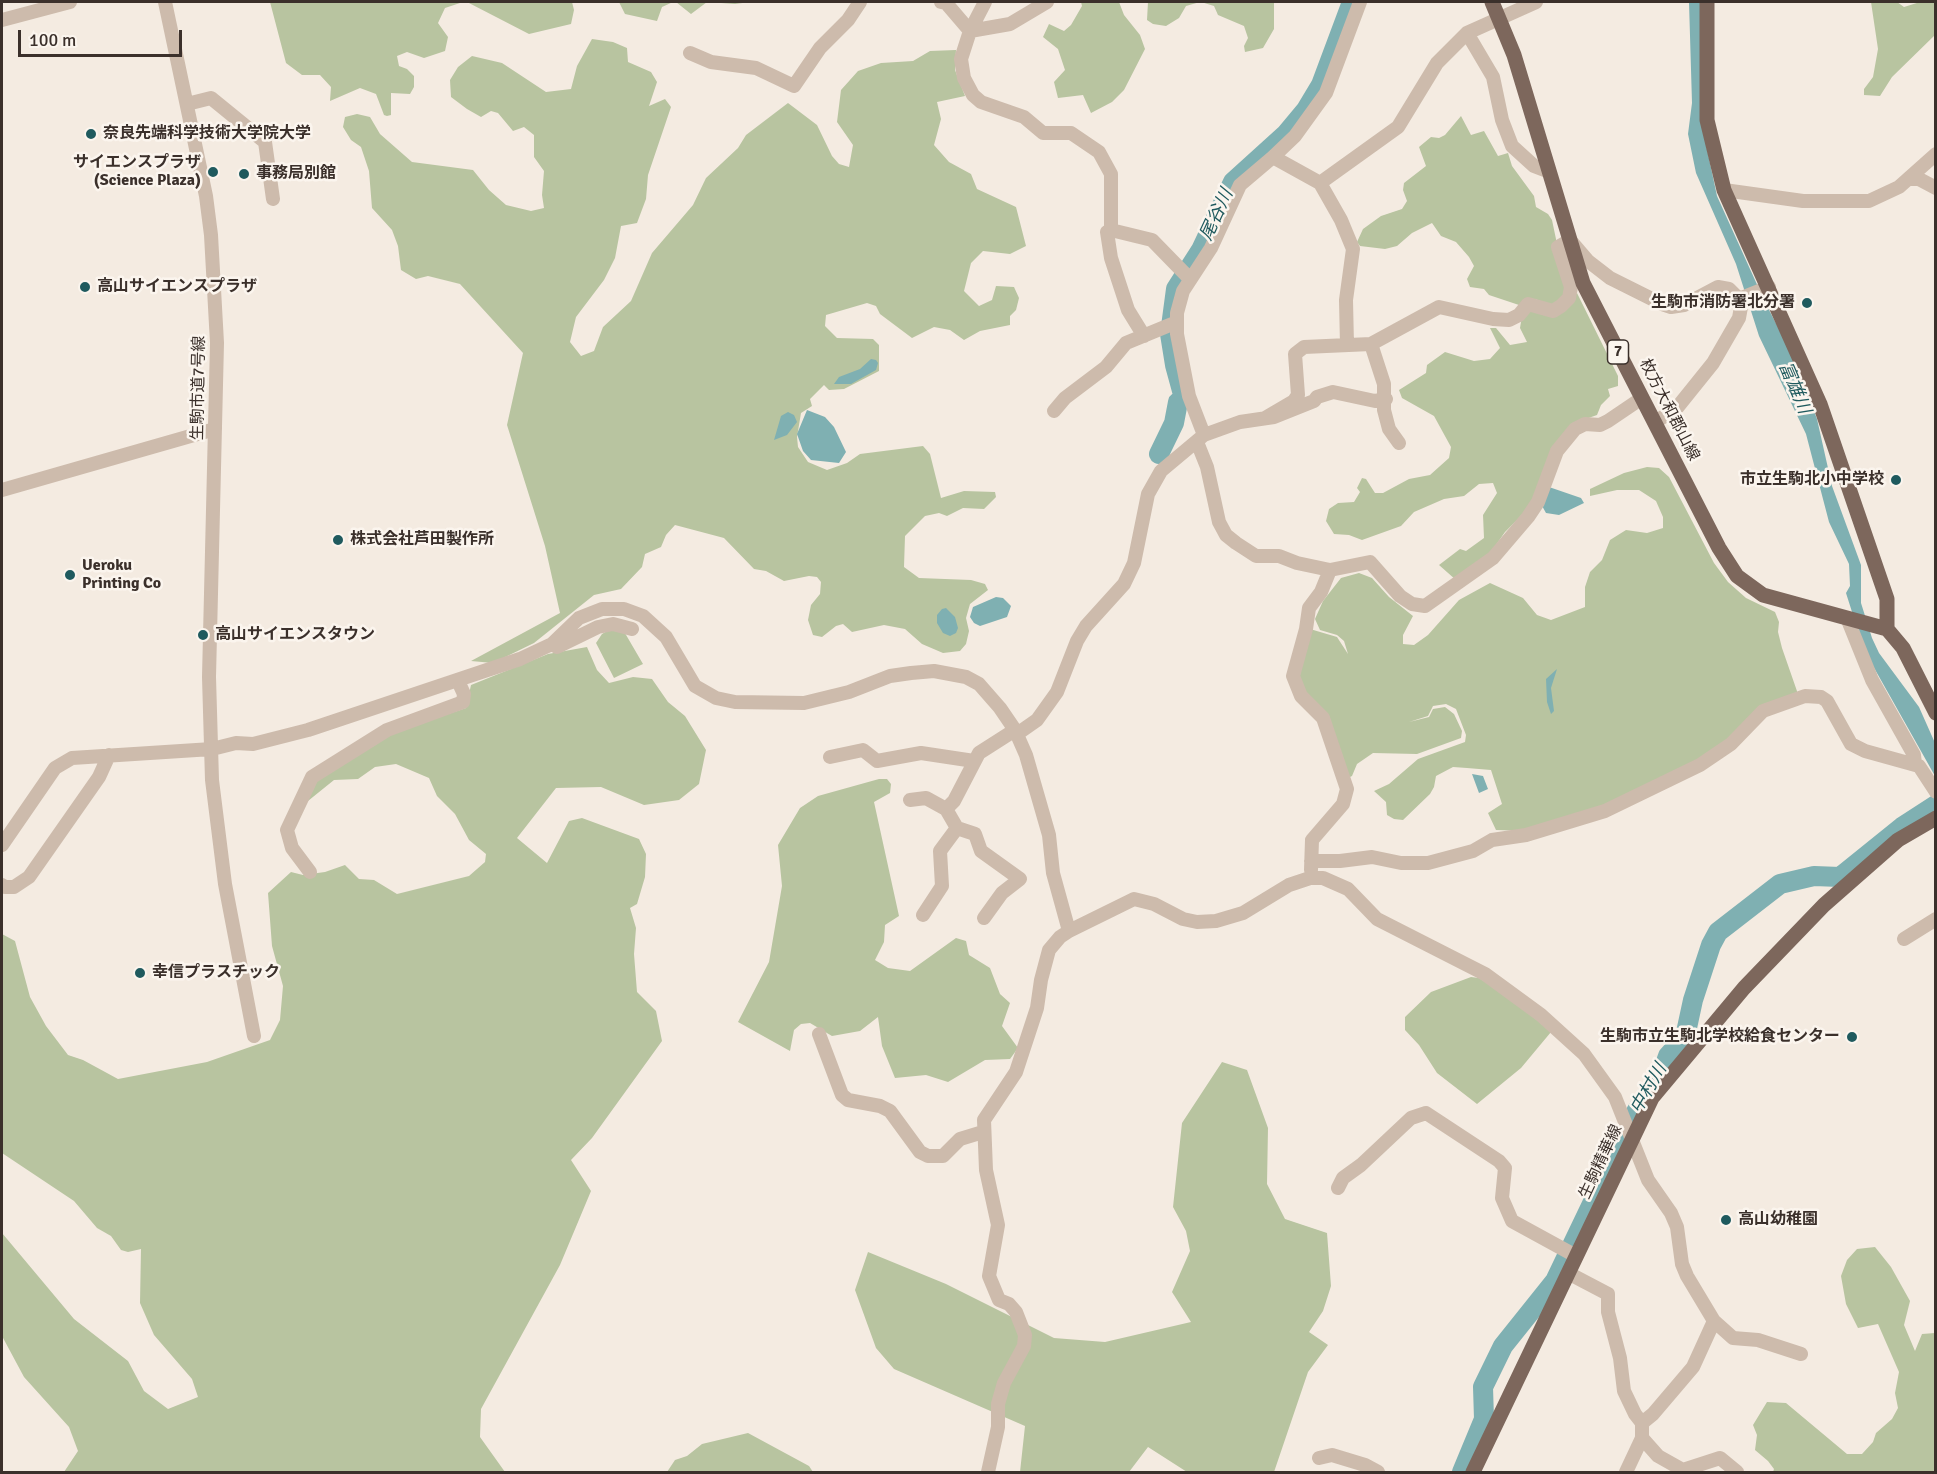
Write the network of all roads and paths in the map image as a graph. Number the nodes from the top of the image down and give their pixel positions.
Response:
1 (70, 2) edge
2 (165, 2) edge
3 (860, 2) edge
4 (940, 2) edge
5 (985, 2) edge
6 (1047, 2) edge
7 (1360, 2) edge
8 (1492, 2) edge
9 (1536, 2) edge
10 (1707, 2) edge
11 (1498, 17) junction
12 (2, 20) edge
13 (970, 31) junction
14 (1467, 33) junction
15 (690, 53) dead end
16 (188, 104) junction
17 (1935, 154) edge
18 (1273, 157) junction
19 (1547, 171) junction
20 (1910, 179) junction
21 (1320, 183) junction
22 (1935, 188) edge
23 (1725, 190) junction
24 (273, 199) dead end
25 (1107, 232) dead end
26 (1569, 240) junction
27 (1190, 279) junction
28 (1765, 289) junction
29 (1742, 298) junction
30 (1177, 322) junction
31 (1144, 336) junction
32 (1371, 344) junction
33 (1347, 345) junction
34 (1642, 398) junction
35 (1386, 399) junction
36 (1054, 411) dead end
37 (1265, 418) junction
38 (1656, 422) junction
39 (215, 429) junction
40 (1200, 439) junction
41 (1399, 443) dead end
42 (2, 490) edge
43 (1330, 570) junction
44 (1847, 618) junction
45 (1884, 627) junction
46 (632, 629) dead end
47 (552, 644) junction
48 (458, 681) junction
49 (1934, 708) edge
50 (1016, 732) junction
51 (212, 749) junction
52 (109, 755) junction
53 (830, 757) dead end
54 (974, 761) junction
55 (1915, 763) junction
56 (1935, 792) edge
57 (910, 800) dead end
58 (946, 808) junction
59 (1935, 818) edge
60 (957, 828) junction
61 (2, 845) edge
62 (1311, 861) junction
63 (310, 872) dead end
64 (1311, 878) junction
65 (2, 885) edge
66 (923, 915) dead end
67 (984, 918) dead end
68 (1935, 919) edge
69 (1068, 931) junction
70 (1905, 939) dead end
71 (819, 1034) dead end
72 (254, 1036) dead end
73 (983, 1132) junction
74 (1630, 1132) junction
75 (1338, 1188) dead end
76 (1576, 1256) junction
77 (1568, 1273) junction
78 (1714, 1321) junction
79 (1801, 1354) dead end
80 (1642, 1423) junction
81 (1642, 1438) junction
82 (1319, 1458) dead end
83 (988, 1473) edge
84 (1378, 1473) edge
85 (1473, 1473) edge
86 (1626, 1473) edge
87 (1737, 1473) edge

1 - 12 street
2 - 16 street, 生駒市道7号線
3 - 15 street
4 - 13 street
5 - 13 street
6 - 13 street
7 - 18 street
8 - 11 main road, 枚方大和郡山線 / 7
9 - 11 street
10 - 23 main road
11 - 14 street
11 - 19 main road, 枚方大和郡山線 / 7
13 - 27 street
14 - 19 street
14 - 21 street
16 - 24 street
16 - 39 street, 生駒市道7号線
17 - 20 street
18 - 21 street
18 - 27 street
19 - 26 main road, 枚方大和郡山線 / 7
20 - 22 street
20 - 23 street
21 - 33 street
23 - 28 main road
25 - 31 street
26 - 29 street
26 - 32 street
26 - 34 main road, 枚方大和郡山線 / 7
27 - 30 street
28 - 29 street
28 - 45 main road
29 - 38 street
30 - 31 street
30 - 40 street
31 - 36 street
32 - 33 street
32 - 35 street
33 - 37 street
34 - 38 main road, 枚方大和郡山線 / 7
34 - 43 street
35 - 37 street
35 - 41 street
37 - 40 street
38 - 44 main road, 枚方大和郡山線 / 7
39 - 42 street
39 - 51 street, 生駒市道7号線
40 - 43 street
40 - 50 street
43 - 62 street
44 - 45 main road, 枚方大和郡山線 / 7
44 - 55 street
45 - 49 main road
46 - 47 street
47 - 48 street
47 - 50 street
48 - 51 street
48 - 63 street
50 - 54 street
50 - 69 street
51 - 52 street
51 - 72 street, 生駒市道7号線
52 - 61 street
52 - 65 street
53 - 54 street
54 - 58 street
55 - 56 street
55 - 62 street
57 - 58 street
58 - 60 street
59 - 74 main road, 生駒精華線
60 - 66 street
60 - 67 street
62 - 64 street
64 - 69 street
64 - 74 street
68 - 70 street
69 - 73 street
71 - 73 street
73 - 83 street
74 - 76 main road, 生駒精華線
74 - 78 street
75 - 76 street
76 - 77 main road, 生駒精華線
77 - 80 street
77 - 85 main road, 生駒精華線
78 - 79 street
78 - 80 street
80 - 81 street
81 - 86 street
81 - 87 street
82 - 84 street

